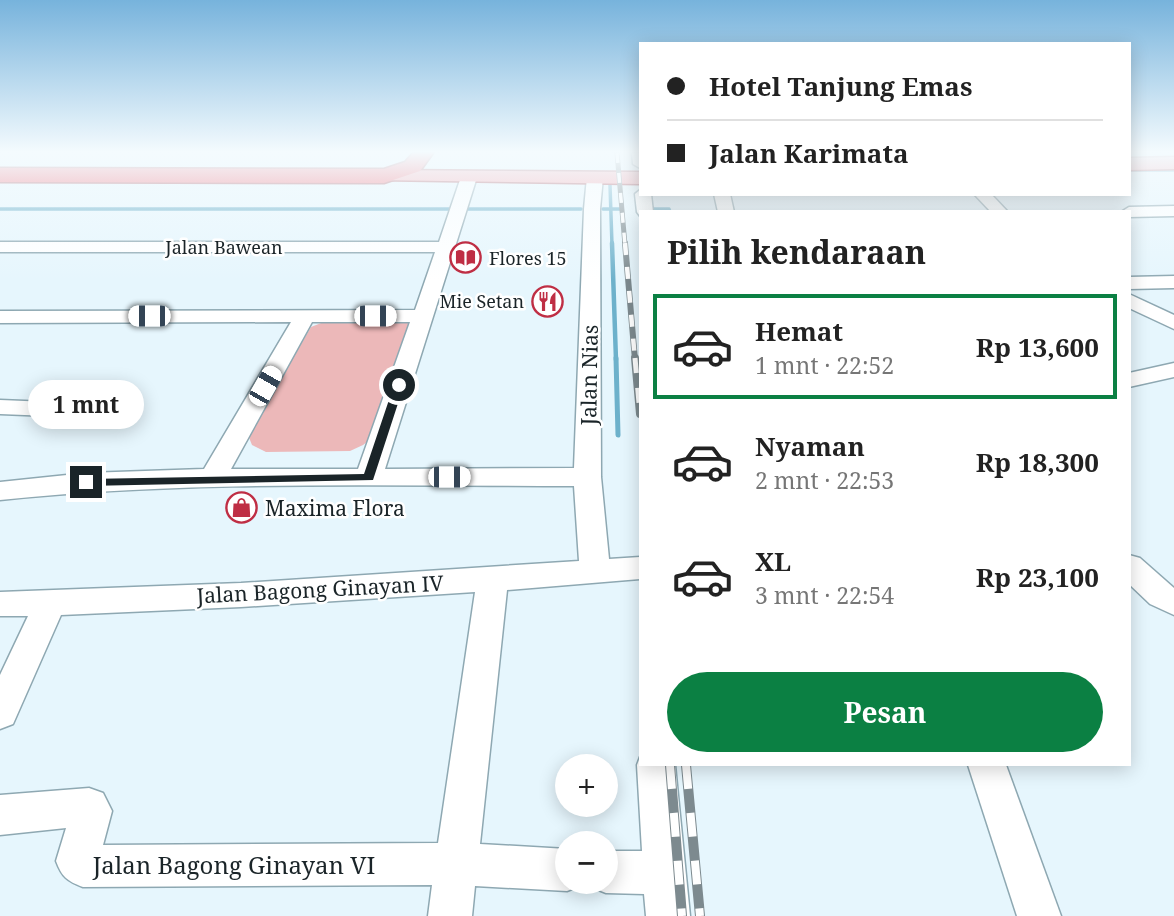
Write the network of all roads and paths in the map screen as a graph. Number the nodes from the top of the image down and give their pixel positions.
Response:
1 (464, 196) edge
2 (593, 196) edge
3 (984, 196) edge
4 (998, 210) edge
5 (1131, 212) edge
6 (1171, 213) edge
7 (0, 247) edge
8 (447, 247) junction
9 (1174, 282) edge
10 (1131, 283) edge
11 (1131, 301) edge
12 (305, 316) junction
13 (421, 316) junction
14 (0, 317) edge
15 (1174, 323) edge
16 (1174, 370) edge
17 (1131, 380) edge
18 (0, 407) edge
19 (74, 410) dead end
20 (369, 477) junction
21 (587, 477) junction
22 (212, 478) junction
23 (0, 491) edge
24 (639, 568) edge
25 (1131, 568) edge
26 (595, 572) junction
27 (492, 580) junction
28 (50, 603) junction
29 (1174, 603) edge
30 (0, 604) edge
31 (0, 713) edge
32 (656, 766) edge
33 (987, 766) edge
34 (0, 815) edge
35 (456, 864) junction
36 (555, 869) edge
37 (618, 872) edge
38 (665, 873) junction
39 (450, 916) edge
40 (668, 916) edge
41 (1039, 916) edge

1 - 8 street
2 - 21 street, Jalan Nias
3 - 4 street
5 - 6 street
7 - 8 street, Jalan Bawean
8 - 13 street
9 - 10 street
11 - 15 street
12 - 13 street
12 - 14 street
12 - 22 street
13 - 20 street
16 - 17 street
18 - 19 street
20 - 21 street
20 - 22 street
21 - 26 street, Jalan Nias
22 - 23 street
24 - 26 street, Jalan Bagong Ginayan IV
25 - 29 street
26 - 27 street, Jalan Bagong Ginayan IV
27 - 28 street, Jalan Bagong Ginayan IV
27 - 35 street
28 - 30 street, Jalan Bagong Ginayan IV
28 - 31 street
32 - 38 street
33 - 41 street
34 - 35 street, Jalan Bagong Ginayan VI
35 - 36 street, Jalan Bagong Ginayan VI
35 - 39 street
37 - 38 street
38 - 40 street

